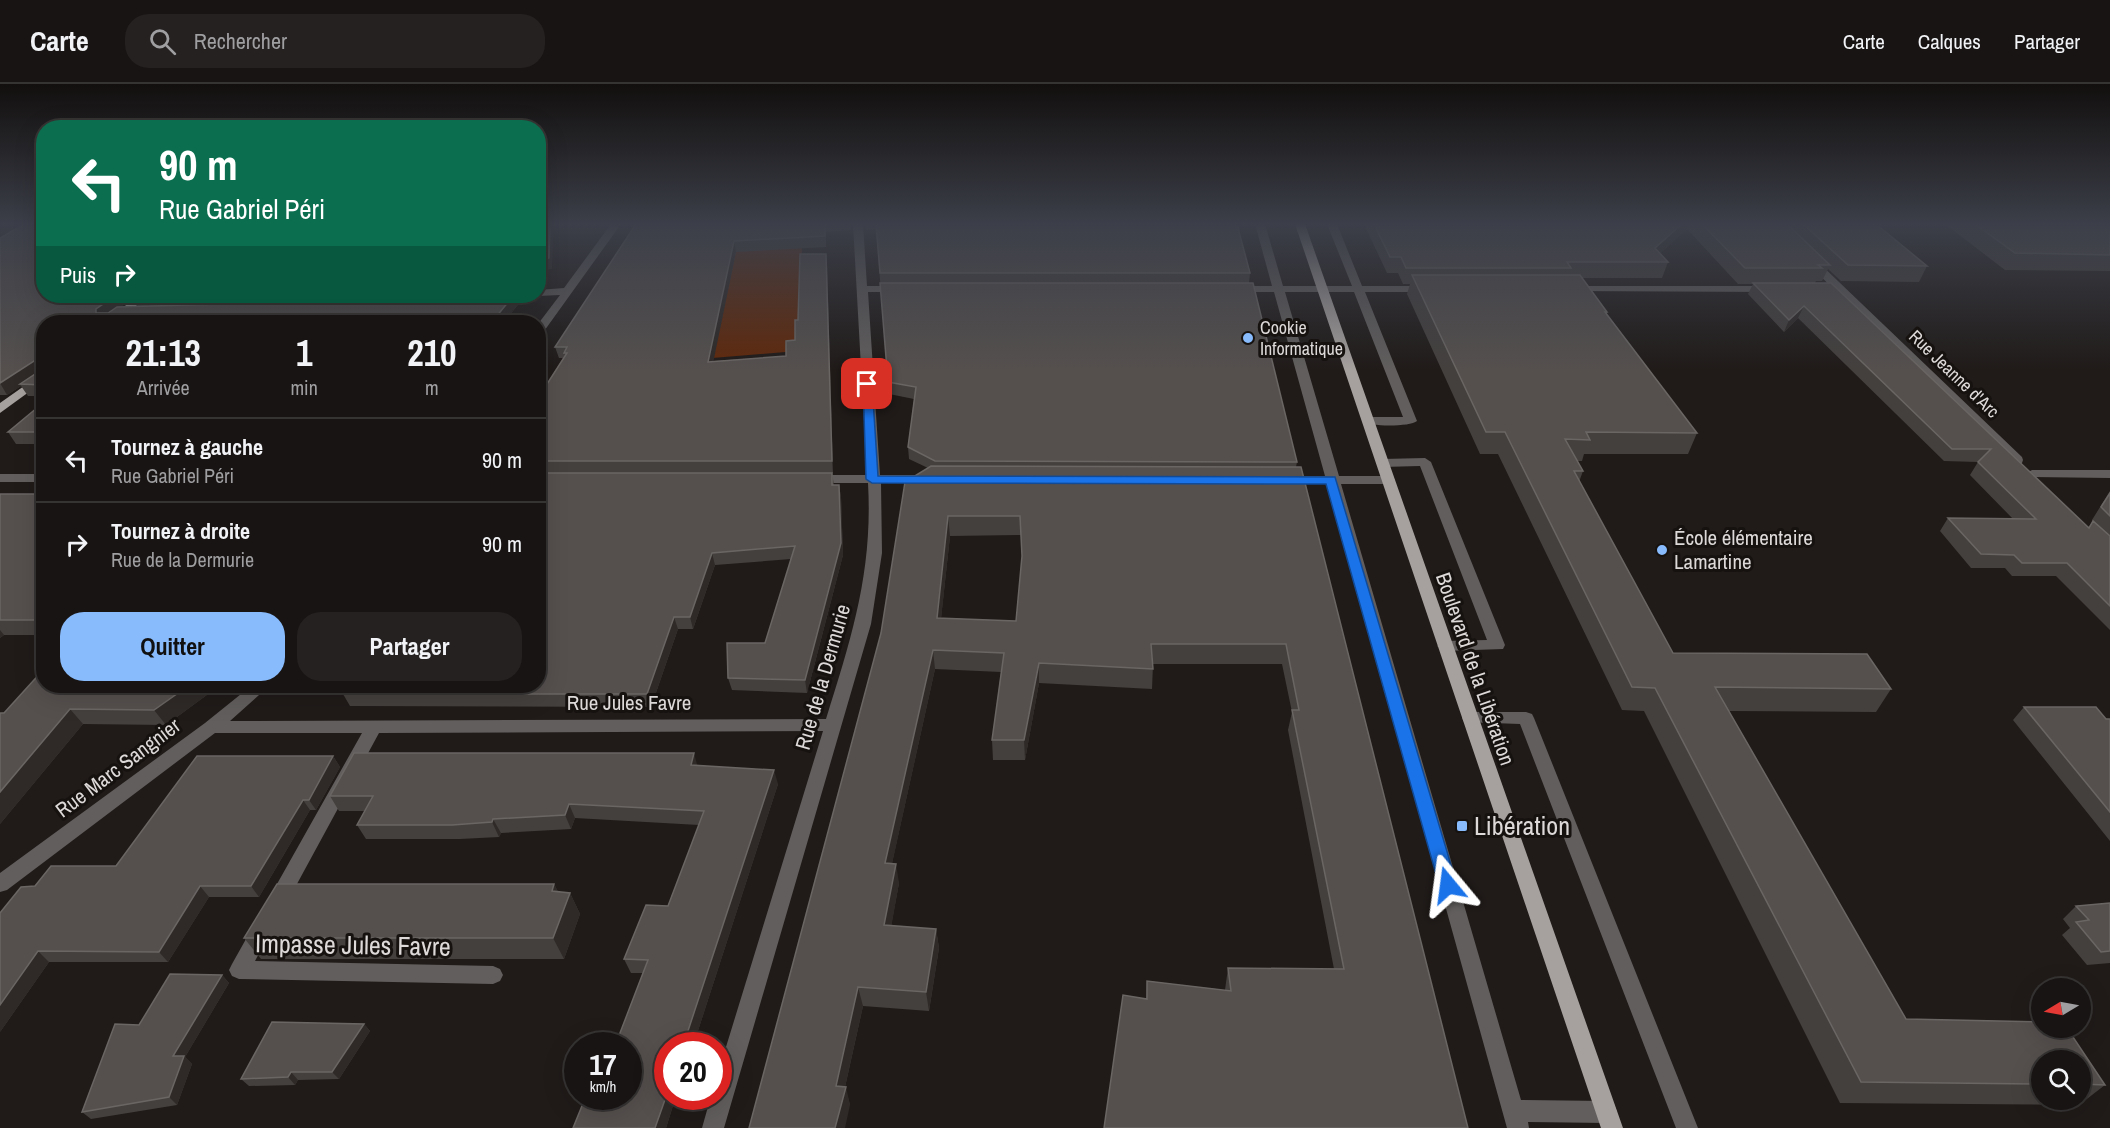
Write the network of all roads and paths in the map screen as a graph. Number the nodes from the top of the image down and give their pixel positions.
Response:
1 (580, 273) edge
2 (861, 273) edge
3 (1273, 273) edge
4 (1316, 273) edge
5 (1351, 273) edge
6 (1823, 273) edge
7 (862, 289) junction
8 (910, 289) edge
9 (1221, 289) edge
10 (1278, 289) junction
11 (1322, 289) junction
12 (1358, 289) junction
13 (1445, 289) edge
14 (1561, 289) edge
15 (1784, 289) edge
16 (1820, 289) edge
17 (1840, 289) junction
18 (566, 291) junction
19 (546, 292) edge
20 (135, 303) edge
21 (121, 313) junction
22 (140, 313) edge
23 (118, 315) edge
24 (546, 320) edge
25 (36, 381) edge
26 (0, 409) edge
27 (1368, 421) junction
28 (1382, 462) junction
29 (2032, 474) junction
30 (2110, 474) edge
31 (0, 478) edge
32 (36, 478) edge
33 (801, 479) edge
34 (872, 479) junction
35 (944, 479) edge
36 (1268, 480) edge
37 (1331, 480) junction
38 (1388, 480) junction
39 (2047, 489) edge
40 (1445, 646) junction
41 (252, 693) edge
42 (1470, 718) junction
43 (832, 725) junction
44 (211, 727) junction
45 (374, 727) junction
46 (0, 884) edge
47 (493, 975) dead end
48 (1515, 1119) edge
49 (1609, 1120) edge
50 (713, 1128) edge
51 (1687, 1128) edge

1 - 18 street
2 - 7 street, Rue de la Dermurie
3 - 10 street
4 - 11 main road, Boulevard de la Libération
5 - 12 street
6 - 17 street, Rue Jeanne d'Arc
7 - 8 street
7 - 34 street, Rue de la Dermurie
9 - 10 street
10 - 11 street
10 - 37 street
11 - 12 street
11 - 27 main road, Boulevard de la Libération
12 - 13 street
12 - 27 street
14 - 15 street
16 - 17 street
17 - 29 street, Rue Jeanne d'Arc
18 - 19 street
18 - 24 street
20 - 21 main road
21 - 22 street
21 - 23 main road
25 - 26 main road
27 - 28 main road, Boulevard de la Libération
28 - 38 main road, Boulevard de la Libération
28 - 40 street
29 - 30 street
29 - 39 street, Rue Jeanne d'Arc
31 - 32 street
33 - 34 street
34 - 35 street
34 - 43 street, Rue de la Dermurie
36 - 37 street
37 - 38 street
37 - 48 street
38 - 40 main road, Boulevard de la Libération
40 - 42 main road, Boulevard de la Libération
41 - 44 street, Rue Marc Sangnier
42 - 49 main road, Boulevard de la Libération
42 - 51 street
43 - 45 street, Rue Jules Favre
43 - 50 street, Rue de la Dermurie
44 - 45 street, Rue Jules Favre
44 - 46 street, Rue Marc Sangnier
45 - 47 street, Impasse Jules Favre
48 - 49 street

